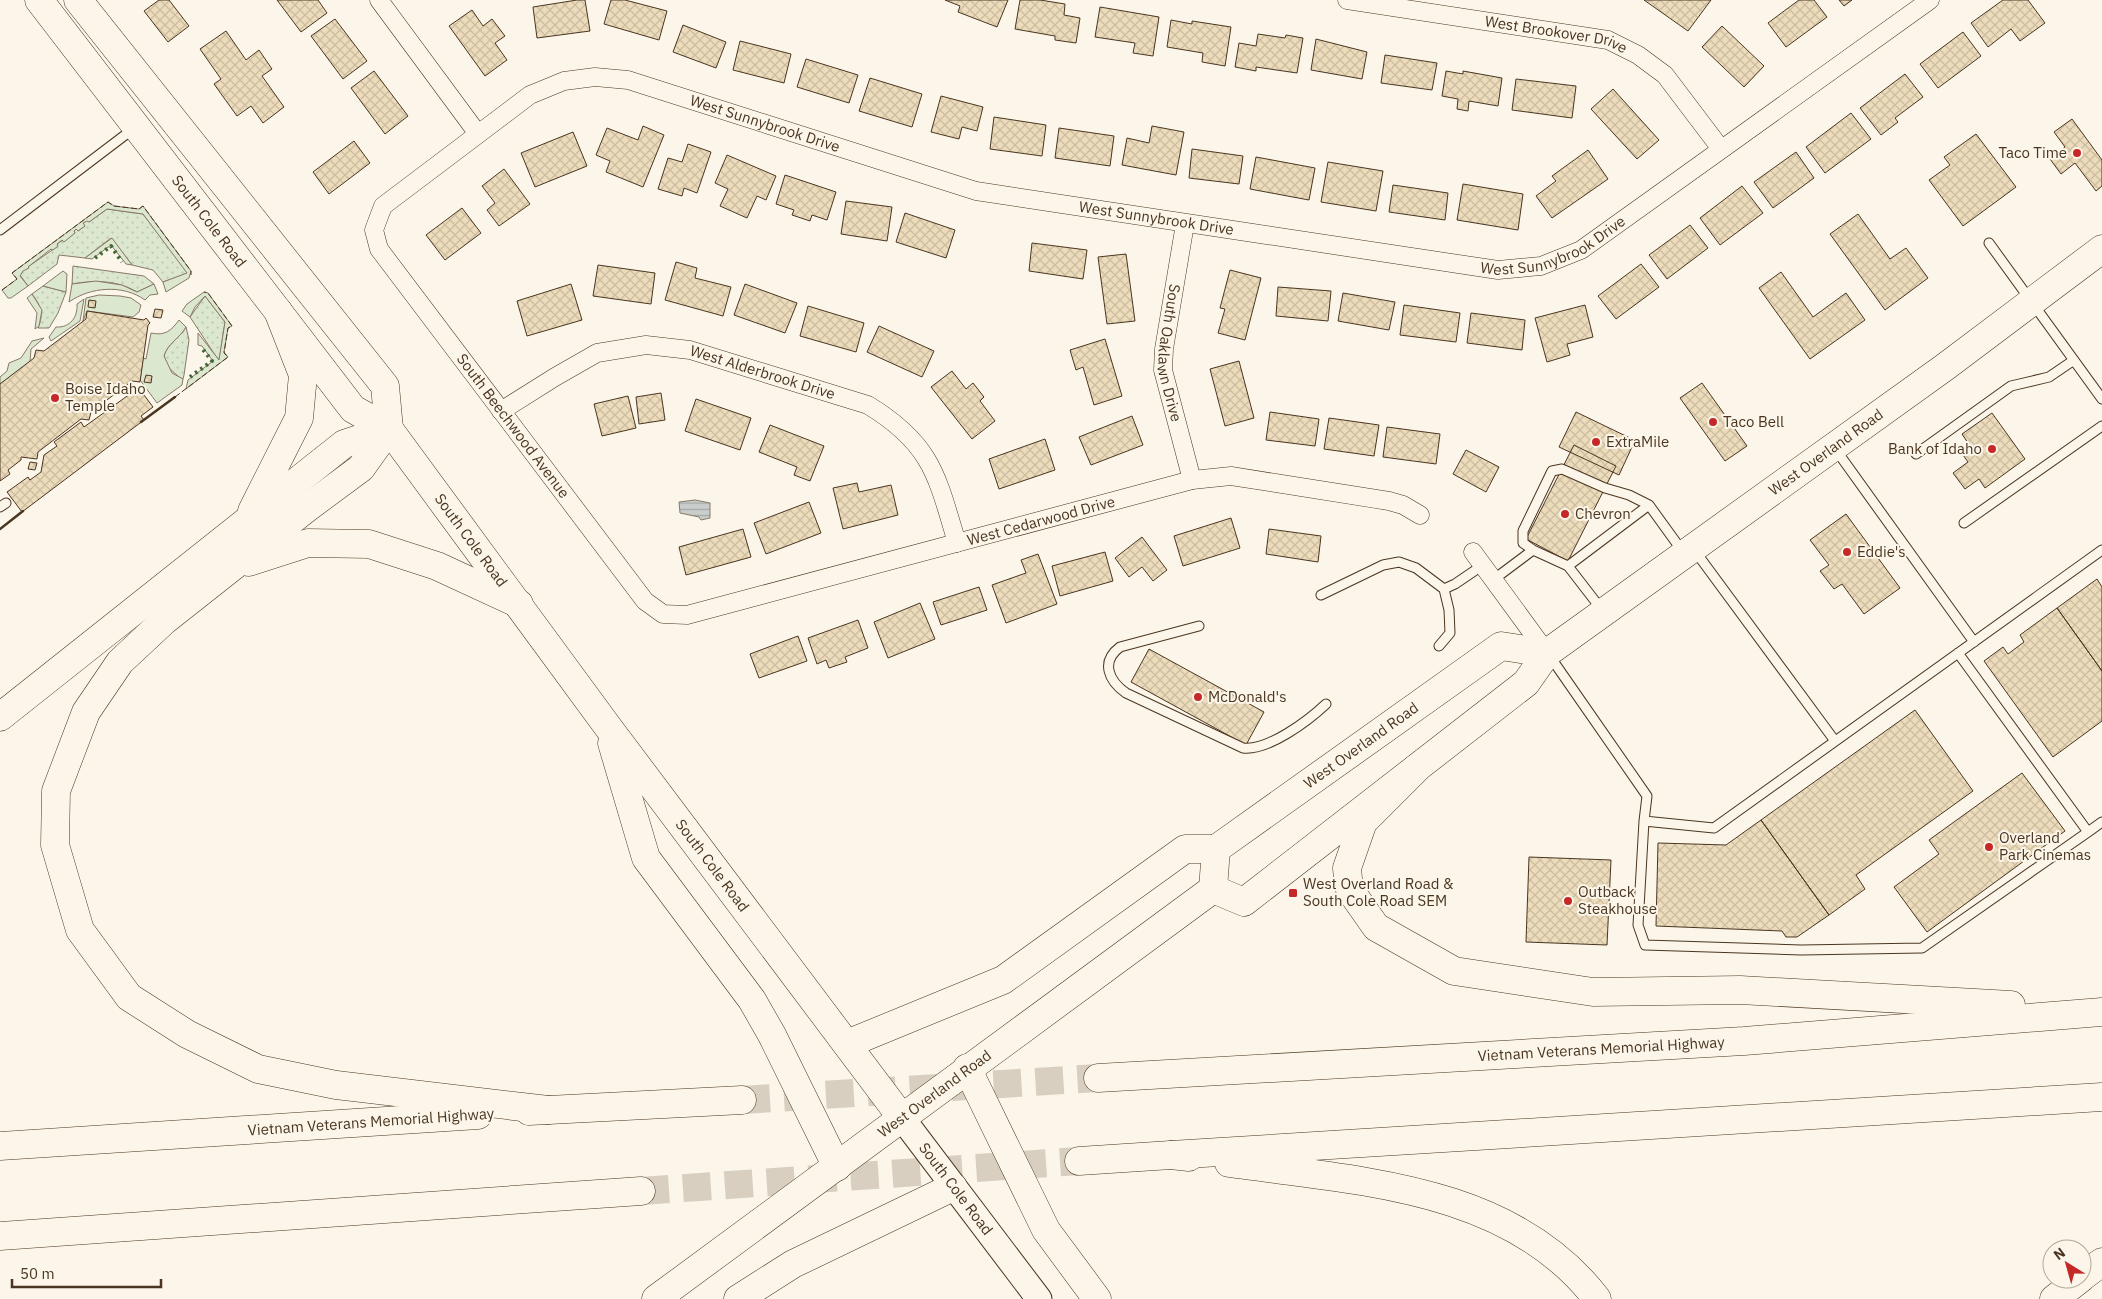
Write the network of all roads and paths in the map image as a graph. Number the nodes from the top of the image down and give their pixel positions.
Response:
1 (39, 0) edge
2 (78, 0) edge
3 (380, 0) edge
4 (1347, 0) edge
5 (1930, 0) edge
6 (136, 126) junction
7 (478, 134) junction
8 (1721, 149) junction
9 (1185, 224) junction
10 (0, 230) edge
11 (374, 230) joint
12 (1989, 243) dead end
13 (2102, 249) edge
14 (2032, 303) junction
15 (278, 311) junction
16 (2074, 360) junction
17 (2102, 399) edge
18 (501, 411) junction
19 (2102, 426) edge
20 (389, 429) junction
21 (1834, 448) junction
22 (1916, 454) dead end
23 (1192, 480) junction
24 (1649, 505) junction
25 (1420, 515) dead end
26 (246, 521) junction
27 (1964, 522) dead end
28 (957, 543) junction
29 (1532, 550) junction
30 (2102, 550) edge
31 (1690, 552) junction
32 (1483, 566) junction
33 (1568, 566) junction
34 (233, 567) junction
35 (1444, 589) junction
36 (1321, 595) dead end
37 (519, 604) junction
38 (1605, 612) junction
39 (663, 614) joint
40 (1199, 626) dead end
41 (1974, 642) junction
42 (1439, 646) dead end
43 (1548, 653) junction
44 (1958, 653) junction
45 (1326, 704) dead end
46 (0, 717) edge
47 (608, 727) junction
48 (1835, 741) junction
49 (1417, 768) junction
50 (1644, 821) junction
51 (2102, 822) edge
52 (2088, 832) junction
53 (1216, 849) junction
54 (1213, 889) junction
55 (2102, 1012) edge
56 (846, 1044) junction
57 (967, 1068) junction
58 (1098, 1078) tunnel mouth
59 (2102, 1097) edge
60 (742, 1100) tunnel mouth
61 (548, 1110) junction
62 (902, 1118) junction
63 (0, 1146) edge
64 (1171, 1155) junction
65 (1079, 1161) tunnel mouth
66 (837, 1167) junction
67 (953, 1187) junction
68 (641, 1191) tunnel mouth
69 (0, 1236) edge
70 (2102, 1262) edge
71 (2092, 1270) edge
72 (2067, 1289) edge
73 (656, 1299) edge
74 (738, 1299) edge
75 (1038, 1299) edge
76 (1097, 1299) edge
77 (1597, 1299) edge
78 (2054, 1299) edge

1 - 6 main road, South Cole Road
2 - 20 main road
3 - 7 street
4 - 8 street, West Brookover Drive
5 - 8 street, West Sunnybrook Drive
6 - 10 lane
6 - 15 main road, South Cole Road
7 - 9 street, West Sunnybrook Drive
7 - 11 street, West Sunnybrook Drive
8 - 9 street, West Sunnybrook Drive
9 - 23 street, South Oaklawn Drive
11 - 18 street, South Beechwood Avenue
12 - 14 lane
13 - 14 main road, West Overland Road
14 - 16 lane
14 - 21 main road, West Overland Road
15 - 20 main road, South Cole Road
15 - 26 main road
16 - 17 lane
16 - 22 lane
18 - 28 street, West Alderbrook Drive
18 - 39 street, South Beechwood Avenue
19 - 27 lane
20 - 26 main road
20 - 34 main road
20 - 37 main road, South Cole Road
21 - 31 main road, West Overland Road
21 - 41 lane
23 - 25 street, West Cedarwood Drive
23 - 28 street, West Cedarwood Drive
24 - 29 lane
24 - 31 lane
24 - 33 lane
26 - 46 main road
28 - 39 street, West Cedarwood Drive
29 - 32 lane
29 - 33 lane
30 - 41 lane
31 - 38 main road, West Overland Road
31 - 48 lane
32 - 35 lane
32 - 43 street
33 - 38 lane
34 - 37 main road
34 - 61 main road
35 - 36 lane
35 - 42 lane
37 - 47 main road, South Cole Road
38 - 43 main road, West Overland Road
40 - 45 lane
41 - 44 lane
43 - 49 main road, West Overland Road
43 - 50 lane
43 - 53 main road, West Overland Road
44 - 48 lane
44 - 52 lane
47 - 56 main road, South Cole Road
47 - 66 main road
48 - 50 lane
49 - 54 main road, West Overland Road
49 - 55 main road
50 - 52 lane
51 - 52 lane
53 - 54 main road
53 - 56 main road
54 - 57 main road, West Overland Road
55 - 58 main road, Vietnam Veterans Memorial Highway
56 - 62 main road, South Cole Road
57 - 62 main road, West Overland Road
57 - 76 main road
59 - 64 main road
60 - 61 main road, Vietnam Veterans Memorial Highway
61 - 63 main road, Vietnam Veterans Memorial Highway
62 - 66 main road, West Overland Road
62 - 67 main road, South Cole Road
64 - 65 main road
64 - 77 main road
66 - 73 main road, West Overland Road
67 - 74 main road
67 - 75 main road, South Cole Road
68 - 69 main road
70 - 71 main road
72 - 78 main road

